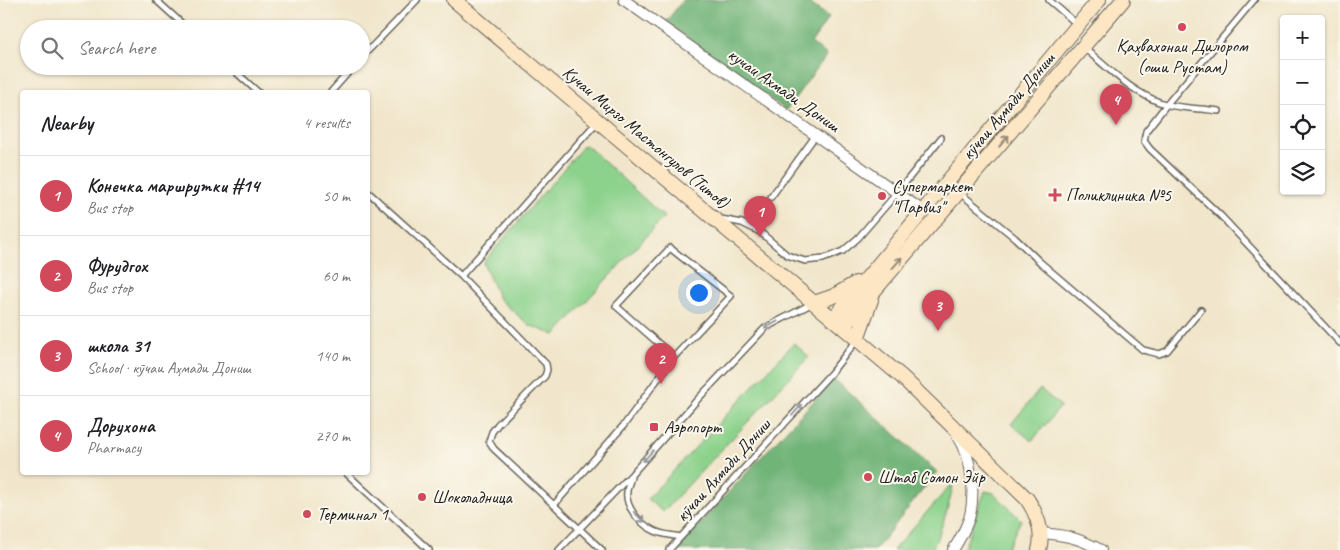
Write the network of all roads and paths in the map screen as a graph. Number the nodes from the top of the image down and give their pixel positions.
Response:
1 (156, 0) edge
2 (417, 0) edge
3 (454, 0) edge
4 (625, 0) edge
5 (1049, 0) edge
6 (1099, 0) edge
7 (1123, 0) edge
8 (1254, 0) edge
9 (178, 20) edge
10 (1078, 25) junction
11 (1083, 47) junction
12 (370, 49) edge
13 (239, 75) edge
14 (346, 75) edge
15 (256, 90) edge
16 (333, 90) edge
17 (1167, 104) junction
18 (1218, 110) dead end
19 (597, 121) junction
20 (816, 135) junction
21 (941, 138) dead end
22 (960, 192) junction
23 (897, 193) junction
24 (370, 194) edge
25 (771, 197) dead end
26 (923, 211) junction
27 (713, 218) junction
28 (869, 274) junction
29 (461, 276) junction
30 (879, 284) junction
31 (814, 303) junction
32 (1201, 310) dead end
33 (838, 323) junction
34 (857, 339) junction
35 (1340, 344) edge
36 (674, 357) junction
37 (946, 420) junction
38 (632, 474) junction
39 (348, 475) edge
40 (554, 505) junction
41 (580, 528) junction
42 (1041, 533) junction
43 (681, 537) junction
44 (429, 550) edge
45 (559, 550) edge
46 (602, 550) edge
47 (669, 550) edge
48 (953, 550) edge
49 (1039, 550) edge
50 (1101, 550) edge

1 - 9 lane
2 - 12 lane
3 - 19 street, Кучаи Мирзо Мастонгулов (Титов)
4 - 20 street, кучаи Ахмади Дониш
5 - 10 lane
6 - 10 street
7 - 11 street, кӯчаи Аҳмади Дониш
8 - 17 lane
10 - 26 street
11 - 17 lane
22 -> 11 street, кӯчаи Аҳмади Дониш
13 - 15 lane
14 - 16 lane
17 - 18 lane
17 - 35 lane
19 - 27 street, Кучаи Мирзо Мастонгулов (Титов)
19 - 29 lane
20 - 23 street, кучаи Ахмади Дониш
20 - 25 lane
21 - 23 lane
30 -> 22 street, кӯчаи Аҳмади Дониш
22 - 32 lane
23 - 26 street, кучаи Ахмади Дониш
23 - 27 lane
24 - 29 lane
26 - 28 street
27 - 31 street, Кучаи Мирзо Мастонгулов (Титов)
28 - 31 street
28 - 33 street
29 - 40 lane
30 - 33 street, кӯчаи Аҳмади Дониш
30 - 34 street
31 - 33 street, Кучаи Мирзо Мастонгулов (Титов)
31 -> 38 lane, кӯчаи Ахмади Дониш
33 - 34 street, Кучаи Мирзо Мастонгулов (Титов)
34 - 37 street, Кучаи Мирзо Мастонгулов (Титов)
43 -> 34 lane, кӯчаи Ахмади Дониш
36 - 36 lane
36 - 40 lane
37 - 42 street, Кучаи Мирзо Мастонгулов (Титов)
37 - 48 street
38 - 41 lane
38 -> 43 lane, кӯчаи Ахмади Дониш
39 - 44 lane
40 - 41 lane
41 - 45 lane
41 - 46 lane
42 - 49 street
42 - 50 street
43 - 47 lane

